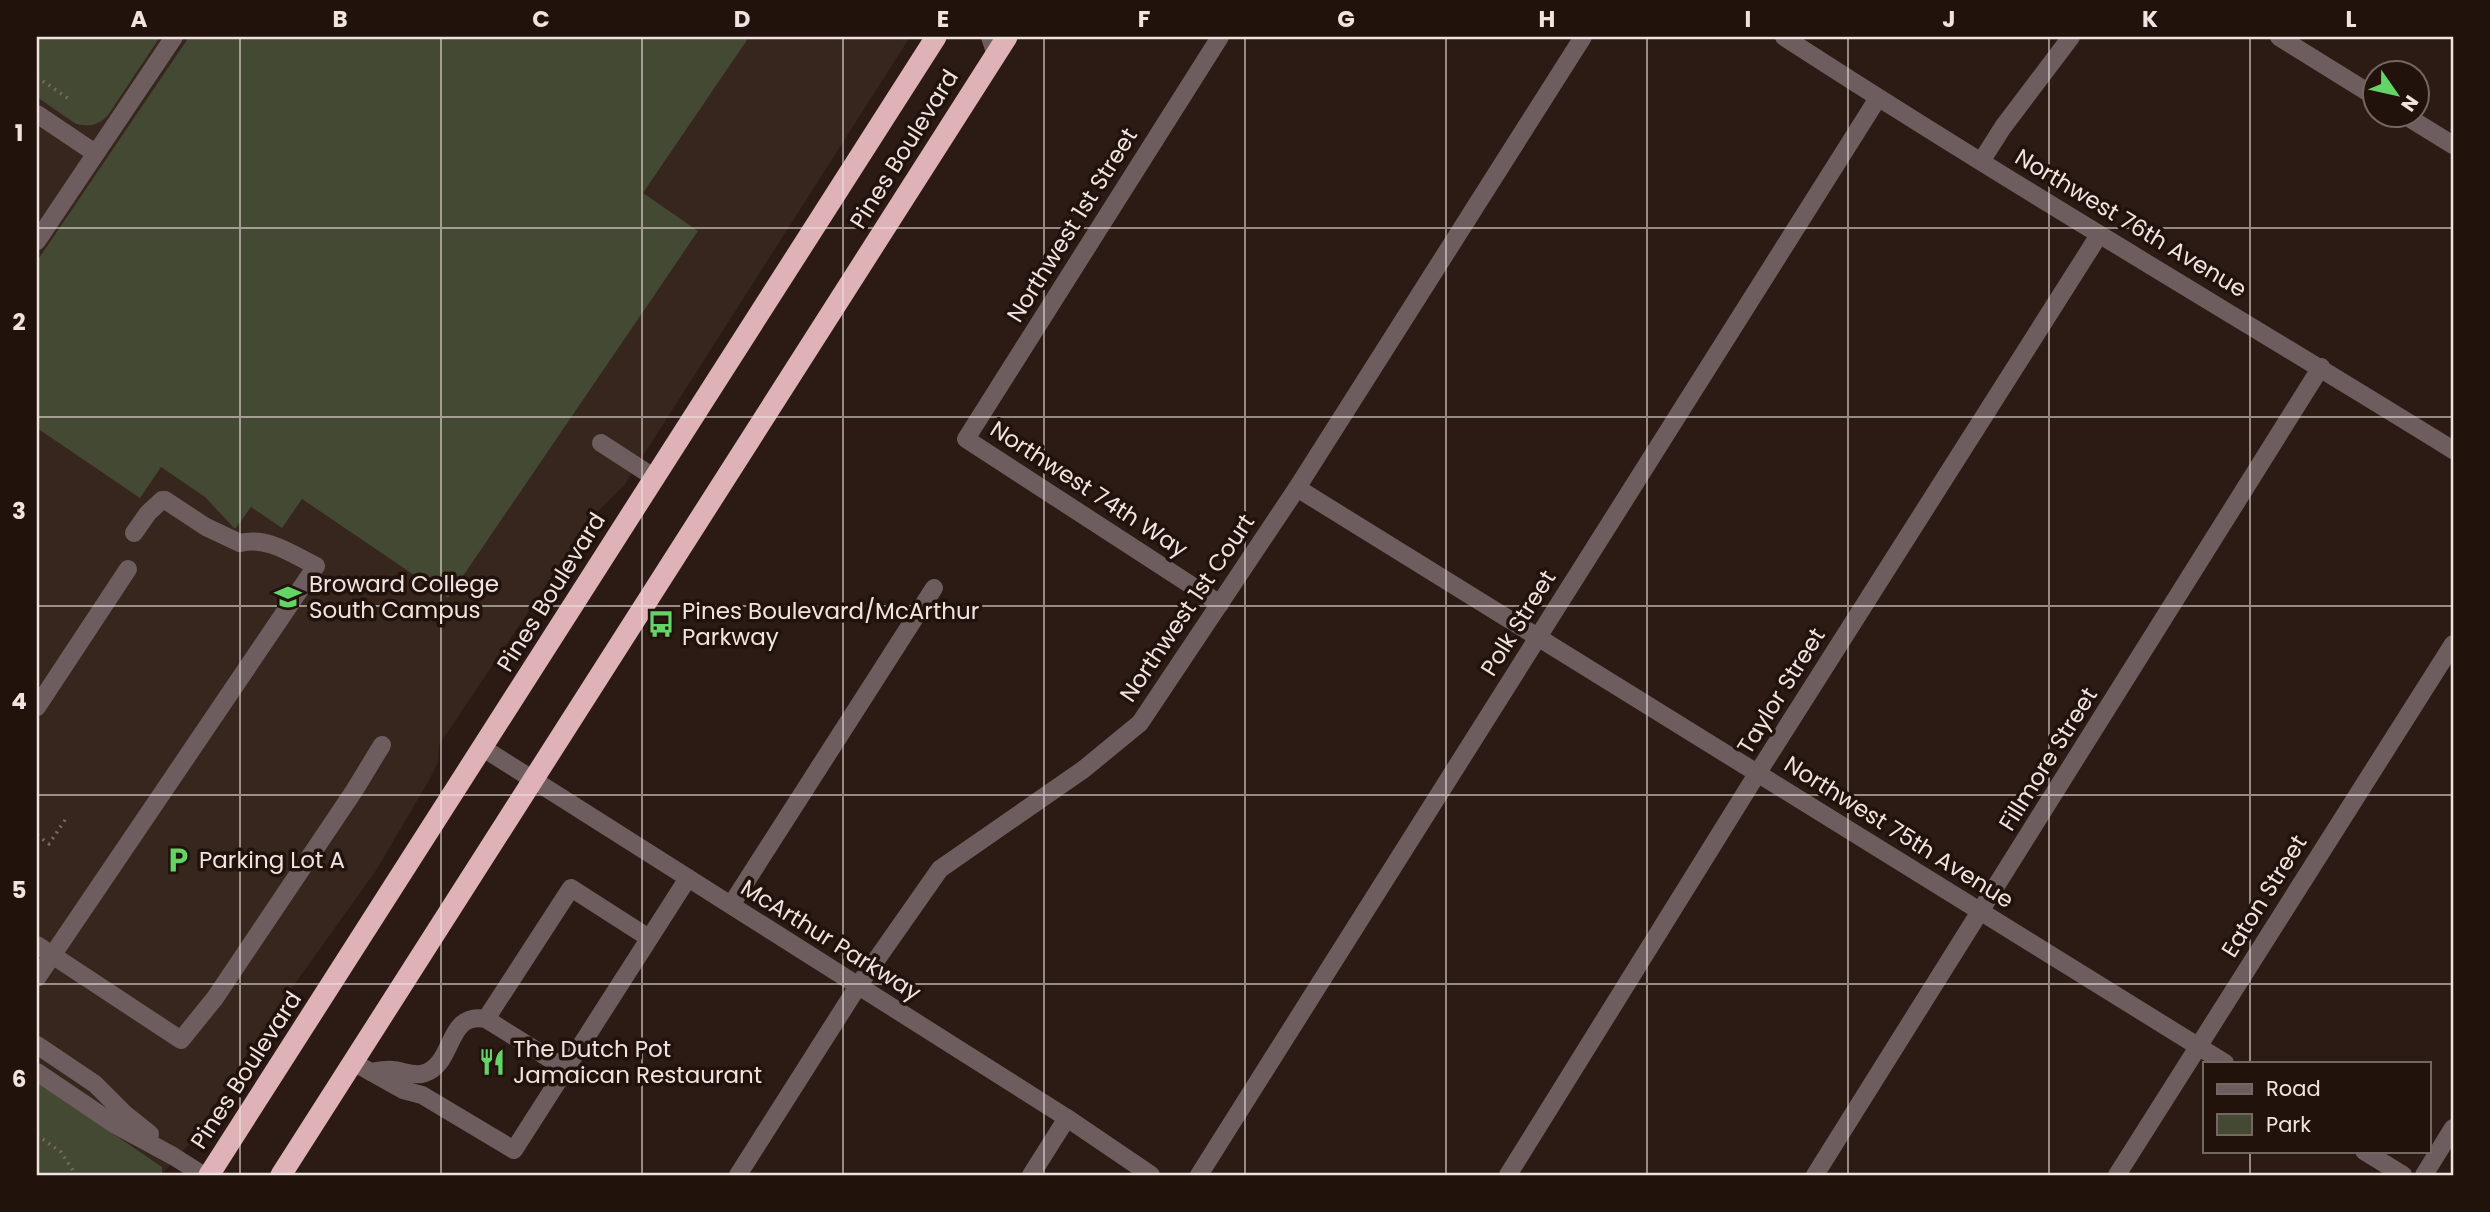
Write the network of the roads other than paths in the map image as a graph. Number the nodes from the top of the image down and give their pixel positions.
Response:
1 (174, 37) edge
2 (936, 37) edge
3 (1220, 37) edge
4 (1583, 37) edge
5 (1784, 37) edge
6 (2071, 37) edge
7 (2279, 37) edge
8 (998, 43) edge
9 (2360, 87) edge
10 (1878, 98) junction
11 (37, 114) edge
12 (2429, 130) edge
13 (2453, 145) edge
14 (95, 153) junction
15 (1982, 160) junction
16 (2099, 235) junction
17 (37, 241) edge
18 (2321, 367) junction
19 (966, 439) joint
20 (601, 443) dead end
21 (2453, 450) edge
22 (655, 478) junction
23 (1297, 488) junction
24 (134, 533) dead end
25 (128, 569) dead end
26 (934, 588) dead end
27 (1220, 604) junction
28 (1537, 639) junction
29 (2453, 645) edge
30 (37, 707) edge
31 (382, 745) dead end
32 (483, 748) junction
33 (1757, 774) junction
34 (534, 780) junction
35 (688, 878) junction
36 (731, 905) junction
37 (1980, 911) junction
38 (649, 938) junction
39 (37, 945) edge
40 (52, 955) junction
41 (37, 978) edge
42 (858, 986) junction
43 (486, 1019) junction
44 (37, 1045) edge
45 (2198, 1046) junction
46 (2223, 1062) edge
47 (362, 1067) junction
48 (566, 1069) junction
49 (37, 1072) edge
50 (1067, 1118) junction
51 (2453, 1128) edge
52 (2366, 1152) edge
53 (173, 1156) junction
54 (203, 1175) edge
55 (209, 1175) edge
56 (281, 1175) edge
57 (738, 1175) edge
58 (1031, 1175) edge
59 (1151, 1175) edge
60 (1199, 1175) edge
61 (1508, 1175) edge
62 (1815, 1175) edge
63 (2117, 1175) edge
64 (2403, 1175) edge
65 (2424, 1175) edge

1 - 14 street
2 - 22 highway, Pines Boulevard
3 - 19 street, Northwest 1st Street
4 - 23 street, Northwest 1st Court
5 - 10 street, Northwest 76th Avenue
6 - 15 street
7 - 9 street
8 - 34 highway, Pines Boulevard
10 - 15 street, Northwest 76th Avenue
10 - 28 street, Polk Street
11 - 14 street
12 - 13 street
14 - 17 street
15 - 16 street, Northwest 76th Avenue
16 - 18 street, Northwest 76th Avenue
16 - 33 street, Taylor Street
18 - 21 street, Northwest 76th Avenue
18 - 37 street, Fillmore Street
19 - 27 street, Northwest 74th Way
20 - 22 street
22 - 32 highway, Pines Boulevard
23 - 27 street, Northwest 1st Court
23 - 28 street, Northwest 75th Avenue
24 - 40 street
25 - 30 street
26 - 36 street
27 - 42 street, Northwest 1st Court
28 - 33 street, Northwest 75th Avenue
28 - 60 street, Polk Street
29 - 45 street, Eaton Street
31 - 40 street
32 - 34 street, McArthur Parkway
32 - 55 highway, Pines Boulevard
33 - 37 street, Northwest 75th Avenue
33 - 61 street, Taylor Street
34 - 35 street, McArthur Parkway
34 - 47 highway, Pines Boulevard
35 - 36 street, McArthur Parkway
35 - 38 street
36 - 42 street, McArthur Parkway
37 - 45 street, Northwest 75th Avenue
37 - 62 street, Fillmore Street
38 - 43 street
38 - 48 street
39 - 40 street
40 - 41 street
42 - 50 street, McArthur Parkway
42 - 57 street, Northwest 1st Court
43 - 47 street
43 - 48 street
44 - 53 street
45 - 46 street, Northwest 75th Avenue
45 - 63 street, Eaton Street
47 - 48 street
47 - 56 highway, Pines Boulevard
49 - 53 street
50 - 58 street
50 - 59 street, McArthur Parkway
51 - 65 street
52 - 64 street
53 - 54 street

